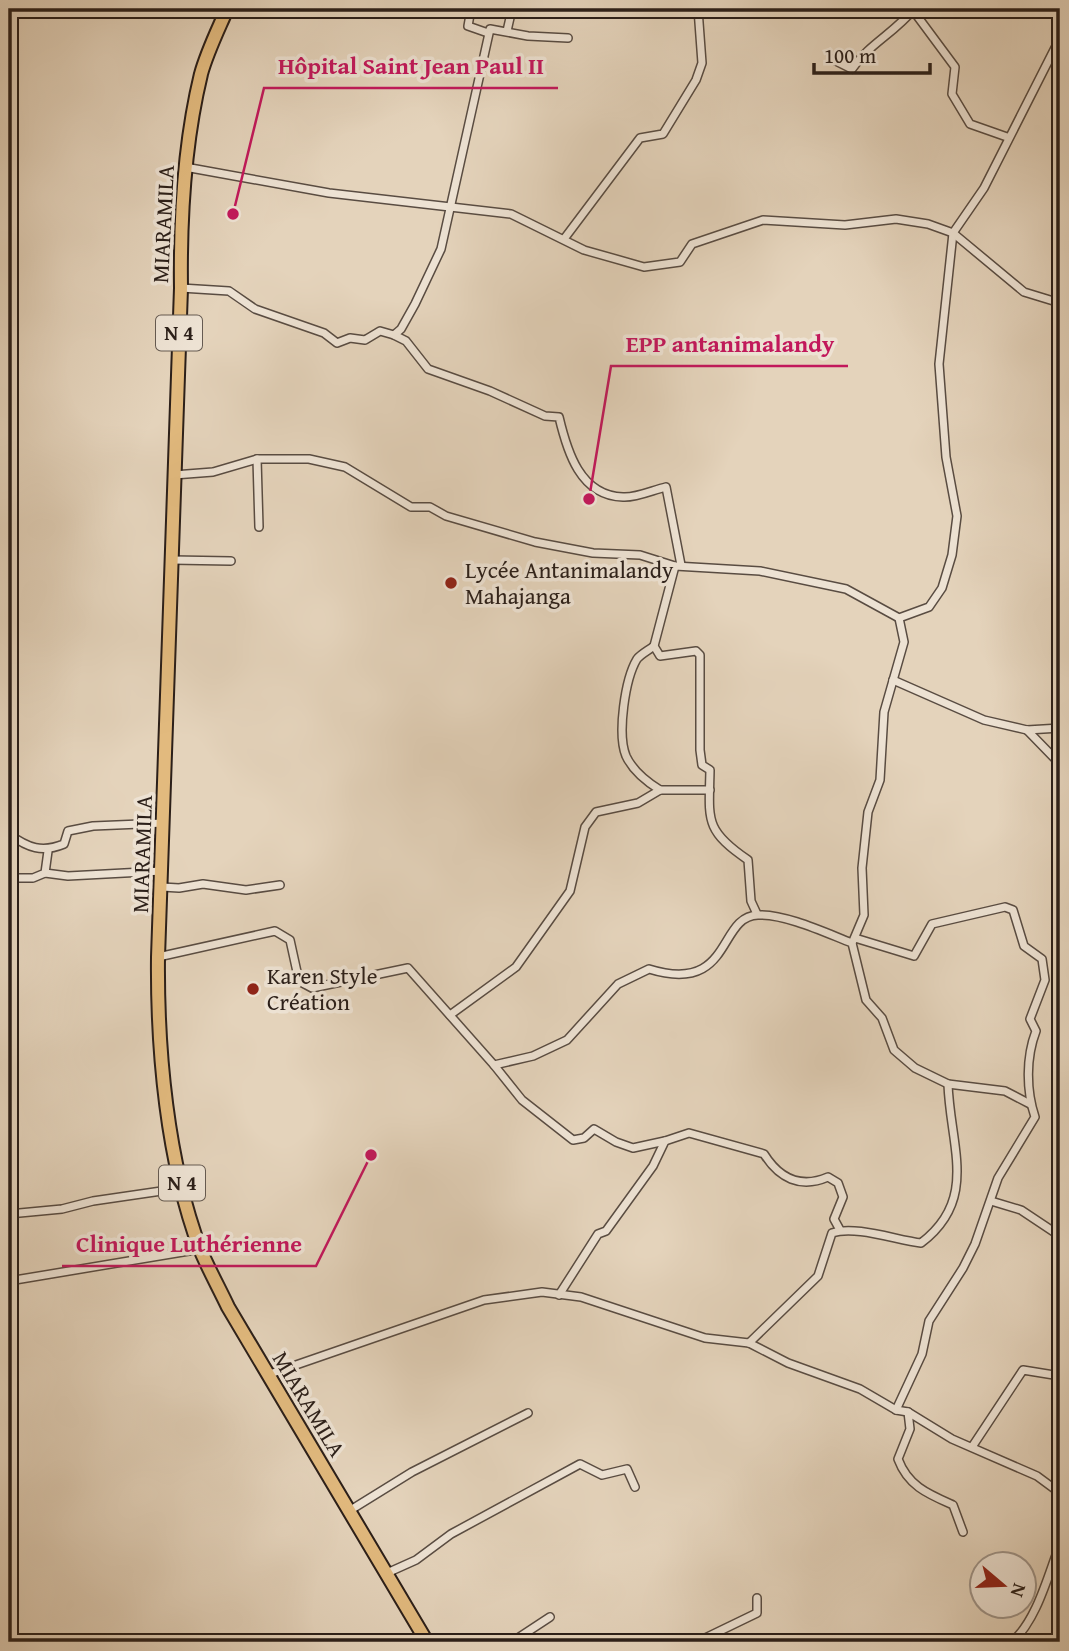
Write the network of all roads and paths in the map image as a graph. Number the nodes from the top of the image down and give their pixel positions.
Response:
1 (227, 9) edge
2 (471, 9) edge
3 (512, 9) edge
4 (698, 9) edge
5 (912, 9) edge
6 (507, 31) junction
7 (488, 33) junction
8 (568, 38) dead end
9 (1060, 38) edge
10 (1058, 48) edge
11 (832, 59) dead end
12 (1007, 137) junction
13 (185, 167) junction
14 (451, 208) junction
15 (953, 233) junction
16 (564, 239) junction
17 (181, 288) junction
18 (1060, 303) edge
19 (394, 335) junction
20 (257, 459) junction
21 (173, 475) junction
22 (259, 527) dead end
23 (173, 560) junction
24 (231, 561) dead end
25 (678, 566) junction
26 (899, 618) junction
27 (654, 646) junction
28 (893, 680) junction
29 (1060, 728) edge
30 (1027, 730) junction
31 (1060, 764) edge
32 (660, 790) junction
33 (710, 790) junction
34 (164, 823) junction
35 (9, 834) edge
36 (48, 851) junction
37 (163, 871) junction
38 (46, 873) junction
39 (9, 878) edge
40 (280, 885) dead end
41 (162, 887) junction
42 (757, 914) junction
43 (853, 941) junction
44 (158, 957) junction
45 (450, 1015) junction
46 (494, 1065) junction
47 (948, 1084) junction
48 (1030, 1104) junction
49 (665, 1141) junction
50 (183, 1188) junction
51 (991, 1200) junction
52 (9, 1214) edge
53 (840, 1230) junction
54 (1060, 1236) edge
55 (201, 1249) junction
56 (9, 1281) edge
57 (559, 1294) junction
58 (749, 1343) junction
59 (267, 1375) junction
60 (1060, 1376) edge
61 (896, 1410) junction
62 (908, 1412) junction
63 (528, 1413) dead end
64 (971, 1447) junction
65 (635, 1487) dead end
66 (1060, 1493) edge
67 (348, 1512) junction
68 (963, 1532) dead end
69 (1060, 1544) edge
70 (387, 1573) junction
71 (757, 1598) dead end
72 (550, 1617) dead end
73 (427, 1642) edge
74 (512, 1642) edge
75 (697, 1642) edge
76 (1012, 1642) edge

1 - 13 main road, MIARAMILA / N 4
2 - 7 street
3 - 6 street
4 - 16 street
5 - 11 street
5 - 12 street
6 - 7 street
6 - 8 street
7 - 14 street
9 - 10 street
10 - 12 street
12 - 15 street
13 - 14 street
13 - 17 main road, MIARAMILA / N 4
14 - 16 street
14 - 19 street
15 - 16 street
15 - 18 street
15 - 26 street
17 - 19 street
17 - 21 main road, MIARAMILA / N 4
19 - 25 street
20 - 21 street
20 - 22 street
20 - 25 street
21 - 23 main road, MIARAMILA / N 4
23 - 24 street
23 - 34 main road, MIARAMILA / N 4
25 - 26 street
25 - 27 street
26 - 28 street
27 - 32 street
27 - 33 street
28 - 30 street
28 - 43 street
29 - 30 street
30 - 31 street
32 - 33 street
32 - 45 street
33 - 42 street
34 - 36 street
34 - 37 main road, MIARAMILA / N 4
35 - 36 street
36 - 38 street
37 - 38 street
37 - 41 main road, MIARAMILA / N 4
38 - 39 street
40 - 41 street
41 - 44 main road, MIARAMILA / N 4
42 - 43 street
42 - 46 street
43 - 47 street
43 - 48 street
44 - 45 street
44 - 50 main road, MIARAMILA / N 4
45 - 46 street
46 - 49 street
47 - 48 street
47 - 53 street
48 - 51 street
49 - 53 street
49 - 57 street
50 - 52 street
50 - 55 main road, MIARAMILA / N 4
51 - 54 street
51 - 61 street
53 - 58 street
55 - 56 street
55 - 59 main road, MIARAMILA / N 4
57 - 58 street
57 - 59 street
58 - 61 street
59 - 67 main road, MIARAMILA / N 4
60 - 64 street
61 - 62 street
62 - 64 street
62 - 68 street
63 - 67 street
64 - 66 street
65 - 70 street
67 - 70 main road, MIARAMILA / N 4
69 - 76 street
70 - 73 main road, MIARAMILA / N 4
71 - 75 street
72 - 74 street

